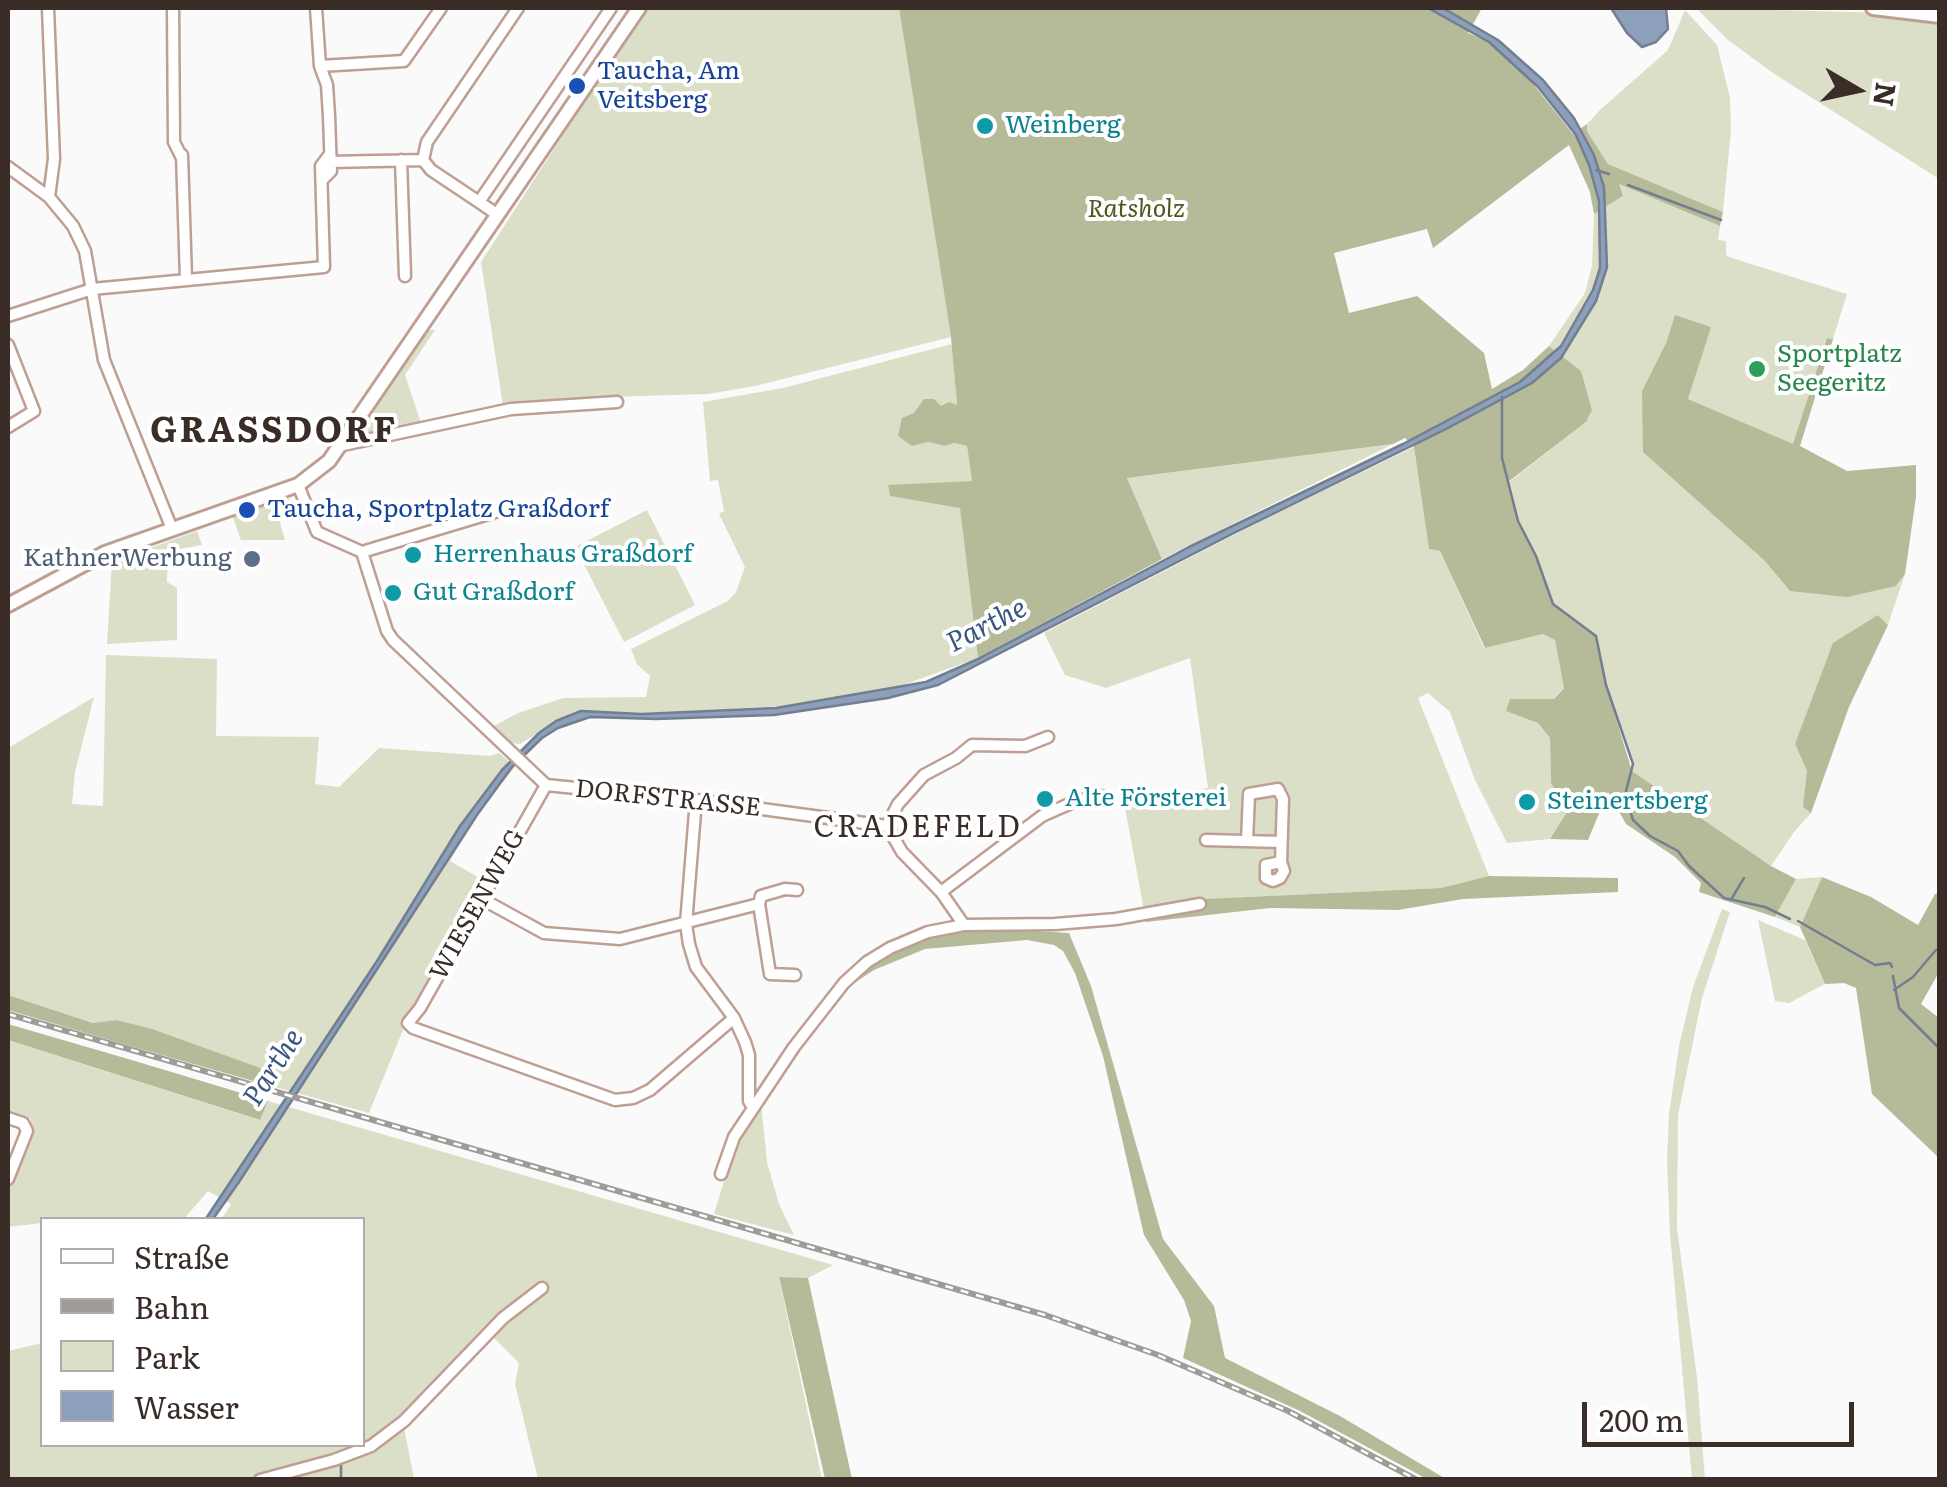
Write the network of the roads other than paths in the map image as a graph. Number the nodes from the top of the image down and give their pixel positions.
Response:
1 (48, 8) edge
2 (174, 8) edge
3 (316, 8) edge
4 (441, 8) edge
5 (518, 8) edge
6 (611, 8) edge
7 (639, 8) edge
8 (1873, 8) edge
9 (1940, 16) edge
10 (320, 66) junction
11 (401, 160) junction
12 (423, 160) junction
13 (326, 166) junction
14 (8, 167) edge
15 (308, 170) dead end
16 (49, 197) junction
17 (480, 202) junction
18 (498, 215) junction
19 (405, 276) dead end
20 (186, 279) junction
21 (92, 289) junction
22 (8, 316) edge
23 (8, 345) edge
24 (617, 402) dead end
25 (8, 427) edge
26 (343, 444) junction
27 (298, 485) junction
28 (495, 512) dead end
29 (172, 529) junction
30 (362, 552) junction
31 (8, 605) edge
32 (1048, 737) dead end
33 (546, 785) junction
34 (1101, 796) dead end
35 (696, 800) junction
36 (887, 826) junction
37 (1206, 840) dead end
38 (1247, 841) junction
39 (1281, 842) junction
40 (1280, 862) dead end
41 (797, 890) dead end
42 (941, 892) junction
43 (482, 899) junction
44 (758, 904) junction
45 (1200, 904) dead end
46 (686, 924) junction
47 (964, 924) junction
48 (796, 975) dead end
49 (734, 1018) junction
50 (752, 1106) junction
51 (8, 1118) edge
52 (720, 1174) dead end
53 (8, 1179) edge
54 (542, 1288) dead end
55 (260, 1480) edge

1 - 16 street
2 - 20 street
3 - 10 street
4 - 10 street
5 - 12 street
6 - 17 street
7 - 18 street
8 - 9 street
10 - 13 street
11 - 12 street
11 - 13 street
11 - 19 street
12 - 17 street
13 - 15 street
13 - 20 street
14 - 16 street
16 - 21 street
17 - 18 street
18 - 26 street
20 - 21 street
21 - 22 street
21 - 29 street
23 - 25 street
24 - 26 street
26 - 27 street
27 - 29 street
27 - 30 street
28 - 30 street
29 - 31 street
30 - 33 street, DORFSTRASSE
32 - 36 street
33 - 35 street, DORFSTRASSE
33 - 43 street, WIESENWEG
34 - 42 street
35 - 36 street, DORFSTRASSE
35 - 46 street
36 - 42 street
37 - 38 street
38 - 39 street
38 - 39 street
39 - 40 street
41 - 44 street
42 - 47 street
43 - 46 street
43 - 49 street, WIESENWEG
44 - 46 street
44 - 48 street
45 - 47 street
46 - 49 street
47 - 50 street
49 - 50 street
50 - 52 street
51 - 53 street
54 - 55 street

